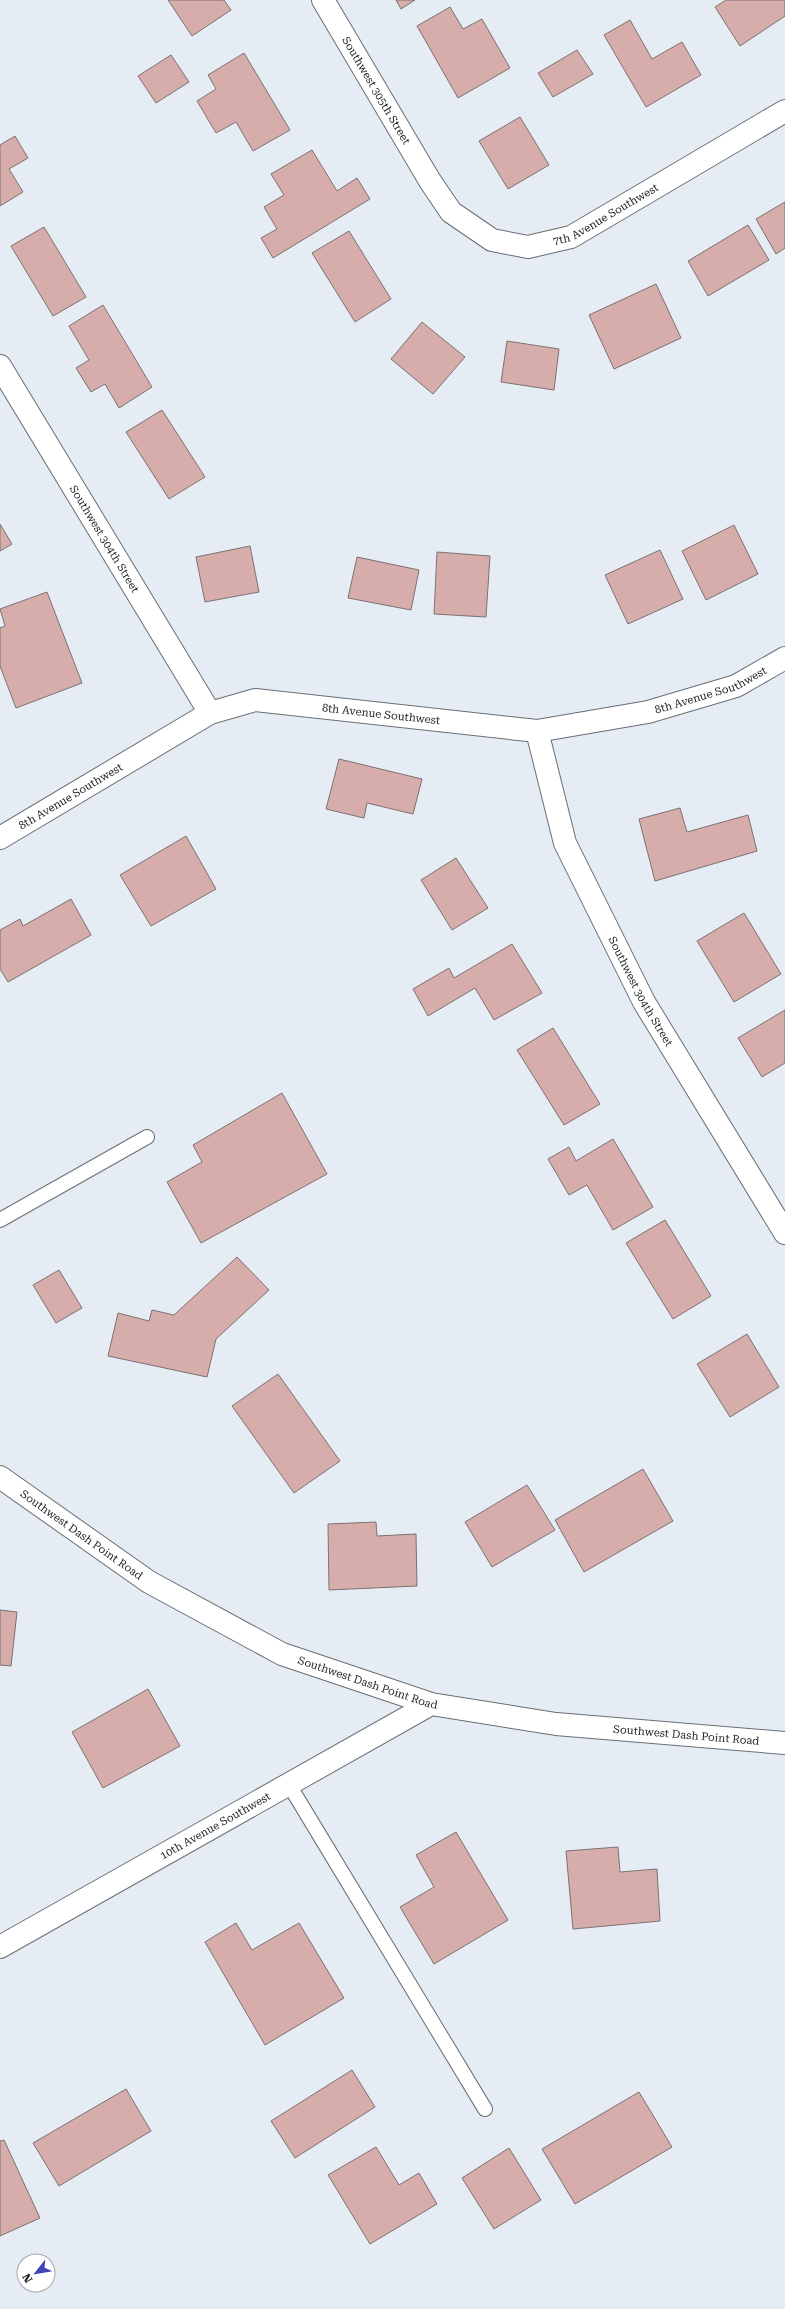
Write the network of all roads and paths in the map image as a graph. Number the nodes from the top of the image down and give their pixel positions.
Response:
1 (323, 0) edge
2 (785, 111) edge
3 (430, 181) joint
4 (0, 366) edge
5 (785, 658) edge
6 (210, 712) junction
7 (537, 731) junction
8 (0, 838) edge
9 (147, 1137) dead end
10 (0, 1220) edge
11 (785, 1233) edge
12 (0, 1477) edge
13 (431, 1704) junction
14 (785, 1743) edge
15 (288, 1783) junction
16 (0, 1947) edge
17 (485, 2109) dead end

1 - 3 street, Southwest 305th Street
2 - 3 street, 7th Avenue Southwest
4 - 6 street, Southwest 304th Street
5 - 7 street, 8th Avenue Southwest
6 - 7 street, 8th Avenue Southwest
6 - 8 street, 8th Avenue Southwest
7 - 11 street, Southwest 304th Street
9 - 10 lane
12 - 13 street, Southwest Dash Point Road
13 - 14 street, Southwest Dash Point Road
13 - 15 street, 10th Avenue Southwest
15 - 16 street, 10th Avenue Southwest
15 - 17 lane

